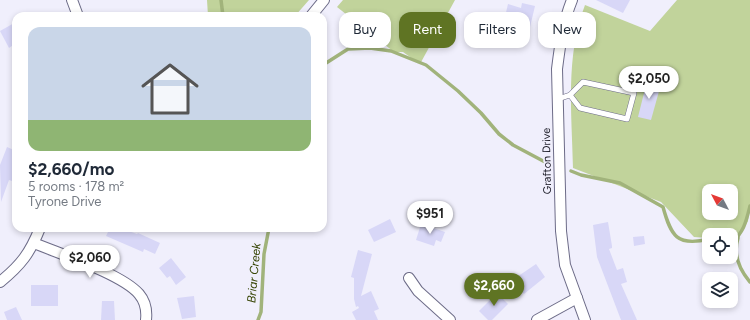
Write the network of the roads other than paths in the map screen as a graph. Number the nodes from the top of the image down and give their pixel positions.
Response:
1 (72, 0) edge
2 (324, 0) edge
3 (572, 0) edge
4 (76, 12) edge
5 (314, 12) edge
6 (570, 95) junction
7 (558, 99) junction
8 (38, 232) edge
9 (34, 244) junction
10 (409, 278) dead end
11 (0, 282) edge
12 (576, 298) junction
13 (146, 320) edge
14 (450, 320) edge
15 (536, 320) edge
16 (585, 320) edge

1 - 4 street
2 - 5 street
3 - 7 street, Grafton Drive
6 - 6 lane
6 - 7 lane
7 - 12 street, Grafton Drive
8 - 9 street
9 - 11 street
9 - 13 street
10 - 14 street
12 - 15 street
12 - 16 street, Grafton Drive

